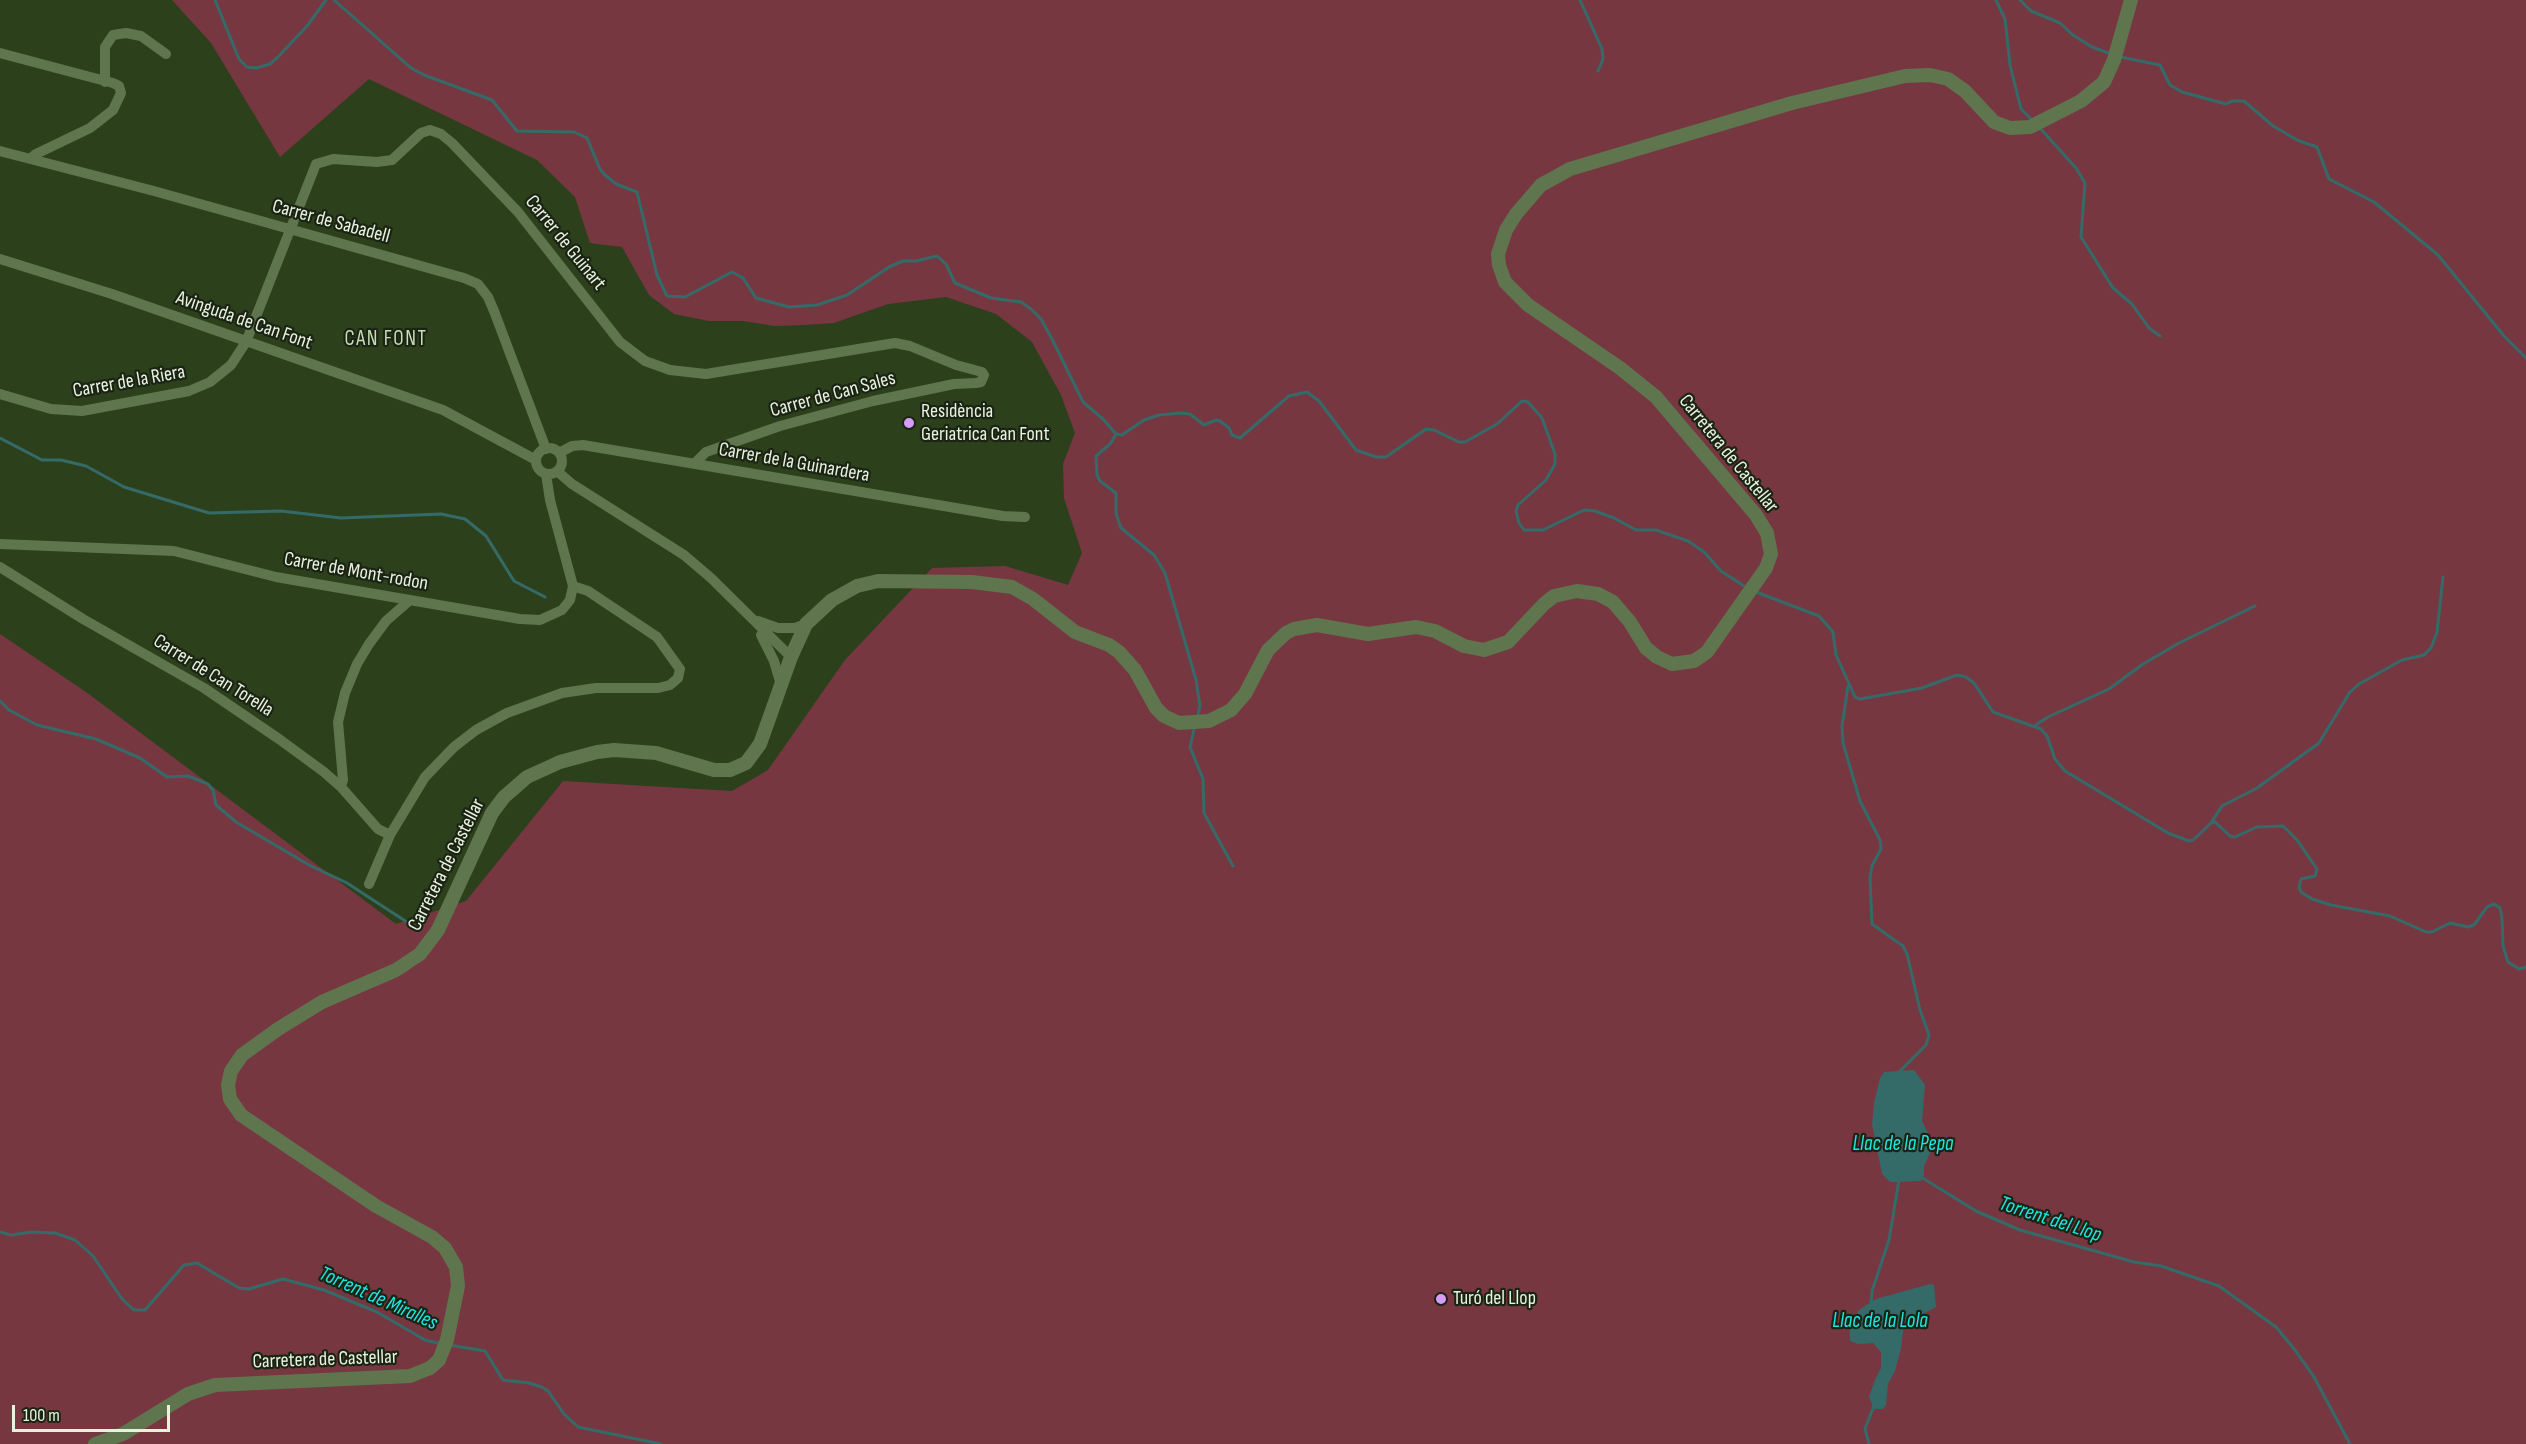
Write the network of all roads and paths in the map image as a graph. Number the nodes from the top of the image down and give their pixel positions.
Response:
1 (2131, 0) edge
2 (0, 53) edge
3 (166, 54) dead end
4 (105, 82) junction
5 (0, 151) edge
6 (31, 158) junction
7 (291, 230) junction
8 (0, 259) edge
9 (246, 342) junction
10 (984, 375) joint
11 (0, 394) edge
12 (546, 449) junction
13 (559, 453) junction
14 (537, 460) junction
15 (694, 464) junction
16 (552, 472) junction
17 (1025, 517) dead end
18 (0, 544) edge
19 (0, 567) edge
20 (573, 586) junction
21 (410, 600) junction
22 (749, 616) junction
23 (806, 624) junction
24 (791, 657) junction
25 (781, 685) junction
26 (341, 787) junction
27 (390, 836) junction
28 (369, 884) dead end
29 (95, 1444) edge

1 - 23 street, Carretera de Castellar
2 - 4 street
3 - 4 street
4 - 6 street
5 - 6 street, Carrer de Sabadell
6 - 7 street, Carrer de Sabadell
7 - 9 street, Carrer de Guinart
7 - 10 street, Carrer de Guinart
7 - 12 street, Carrer de Sabadell
8 - 9 street, Avinguda de Can Font
9 - 11 street, Carrer de la Riera
9 - 14 street, Avinguda de Can Font
10 - 15 street, Carrer de Can Sales
12 - 13 street
12 - 14 street
13 - 15 street, Carrer de la Guinardera
13 - 16 street
14 - 16 street
15 - 17 street, Carrer de la Guinardera
16 - 20 street
16 - 22 street
18 - 21 street, Carrer de Mont-rodon
19 - 26 street, Carrer de Can Torella
20 - 21 street, Carrer de Mont-rodon
20 - 27 street
21 - 26 street
22 - 23 street
22 - 24 street
22 - 25 street
23 - 24 street, Carretera de Castellar
24 - 25 street, Carretera de Castellar
25 - 29 street, Carretera de Castellar
26 - 27 street, Carrer de Can Torella
27 - 28 street

